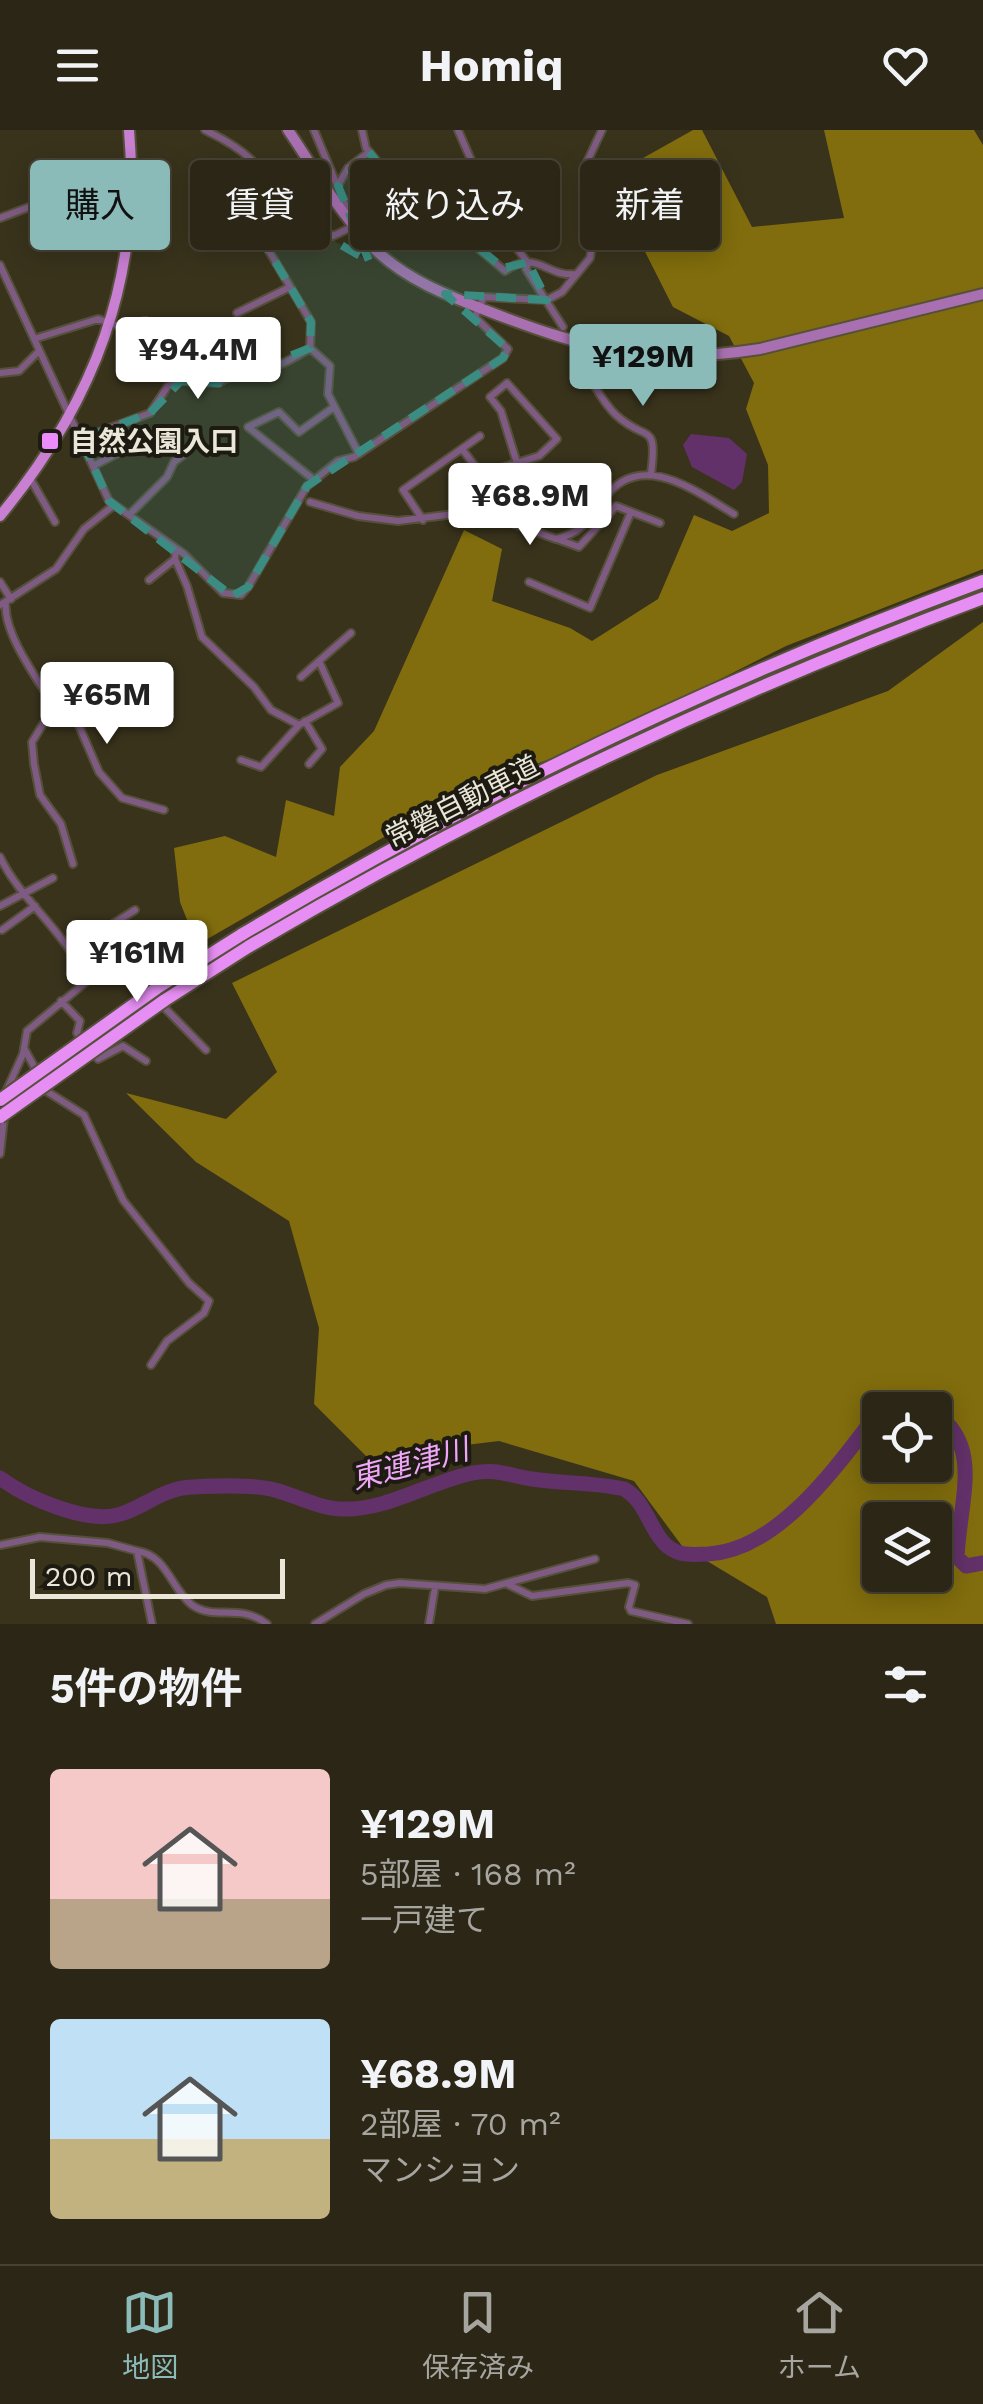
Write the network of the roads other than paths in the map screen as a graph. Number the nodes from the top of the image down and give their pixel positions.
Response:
1 (129, 130) edge
2 (205, 130) edge
3 (288, 130) edge
4 (314, 130) edge
5 (362, 130) edge
6 (458, 130) edge
7 (602, 130) edge
8 (369, 152) junction
9 (130, 160) edge
10 (250, 160) edge
11 (338, 186) junction
12 (30, 207) edge
13 (350, 216) edge
14 (0, 218) edge
15 (350, 220) edge
16 (126, 250) edge
17 (269, 250) edge
18 (376, 250) edge
19 (528, 262) junction
20 (0, 266) edge
21 (577, 274) junction
22 (290, 287) junction
23 (983, 294) edge
24 (547, 300) junction
25 (478, 307) junction
26 (237, 313) dead end
27 (146, 321) dead end
28 (110, 324) junction
29 (563, 327) dead end
30 (34, 339) junction
31 (200, 340) dead end
32 (310, 348) junction
33 (39, 351) junction
34 (577, 354) dead end
35 (0, 373) edge
36 (197, 382) junction
37 (334, 407) junction
38 (71, 417) junction
39 (480, 436) dead end
40 (81, 438) junction
41 (137, 443) dead end
42 (462, 448) junction
43 (187, 452) dead end
44 (359, 454) junction
45 (517, 463) junction
46 (93, 466) junction
47 (495, 470) junction
48 (651, 474) junction
49 (30, 478) junction
50 (314, 480) junction
51 (310, 502) dead end
52 (114, 505) junction
53 (485, 512) junction
54 (631, 512) junction
55 (734, 514) dead end
56 (129, 515) junction
57 (0, 516) edge
58 (422, 520) junction
59 (54, 522) dead end
60 (660, 522) dead end
61 (556, 539) junction
62 (176, 548) junction
63 (175, 560) junction
64 (149, 580) dead end
65 (983, 581) edge
66 (0, 582) edge
67 (529, 582) dead end
68 (983, 598) edge
69 (6, 602) edge
70 (351, 633) dead end
71 (320, 661) junction
72 (300, 677) dead end
73 (52, 702) junction
74 (302, 723) junction
75 (241, 760) dead end
76 (309, 764) dead end
77 (164, 810) dead end
78 (0, 857) edge
79 (73, 864) dead end
80 (52, 878) dead end
81 (25, 894) junction
82 (0, 906) edge
83 (35, 906) junction
84 (134, 910) dead end
85 (2, 930) edge
86 (90, 939) junction
87 (245, 941) junction
88 (69, 948) junction
89 (62, 1002) junction
90 (24, 1048) junction
91 (206, 1050) dead end
92 (146, 1062) dead end
93 (0, 1100) edge
94 (0, 1117) edge
95 (0, 1154) edge
96 (151, 1365) dead end
97 (0, 1545) edge
98 (137, 1550) junction
99 (594, 1560) dead end
100 (508, 1585) junction
101 (435, 1587) junction
102 (152, 1624) edge
103 (266, 1624) edge
104 (315, 1624) edge
105 (430, 1624) edge
106 (688, 1624) edge

1 - 9 main road
2 - 10 street
3 - 15 street
4 - 11 street
5 - 8 street
6 - 19 street
7 - 21 street
8 - 11 street
8 - 19 street
11 - 13 street
12 - 14 street
16 - 28 main road
17 - 22 street
18 - 25 street
19 - 21 street
19 - 24 street
20 - 30 street
21 - 24 street
22 - 26 street
22 - 32 street
23 - 25 street
24 - 25 street
24 - 29 street
25 - 44 street
27 - 28 street
28 - 30 street
28 - 38 main road
30 - 33 street
31 - 36 street
32 - 36 street
32 - 37 street
33 - 35 street
33 - 38 street
34 - 48 street
36 - 40 street
37 - 44 street
37 - 50 street
38 - 40 street
38 - 49 main road
39 - 42 street
40 - 46 street
41 - 46 street
42 - 47 street
42 - 58 street
43 - 56 street
44 - 50 street
45 - 45 street
45 - 47 street
46 - 52 street
47 - 53 street
48 - 55 street
48 - 61 street
49 - 57 main road
49 - 59 street
50 - 62 street
51 - 58 street
52 - 56 street
52 - 69 street
53 - 58 street
53 - 61 street
54 - 60 street
54 - 61 street
54 - 67 street
56 - 62 street
62 - 63 street
63 - 64 street
63 - 74 street
65 - 87 highway, 常磐自動車道
66 - 69 street
68 - 87 highway, 常磐自動車道
69 - 73 street
70 - 71 street
71 - 72 street
71 - 74 street
73 - 77 street
73 - 79 street
74 - 75 street
74 - 76 street
78 - 81 street
80 - 81 street
81 - 82 street
81 - 83 street
83 - 85 street
83 - 88 street
84 - 86 street
86 - 88 street
86 - 91 street
87 - 93 highway, 常磐自動車道, bridge
87 - 94 highway, 常磐自動車道, bridge
88 - 89 street
89 - 90 street
89 - 92 street
90 - 95 street
90 - 96 street
97 - 98 street
98 - 102 street
98 - 103 street
99 - 100 street
100 - 101 street
100 - 106 street
101 - 104 street
101 - 105 street

